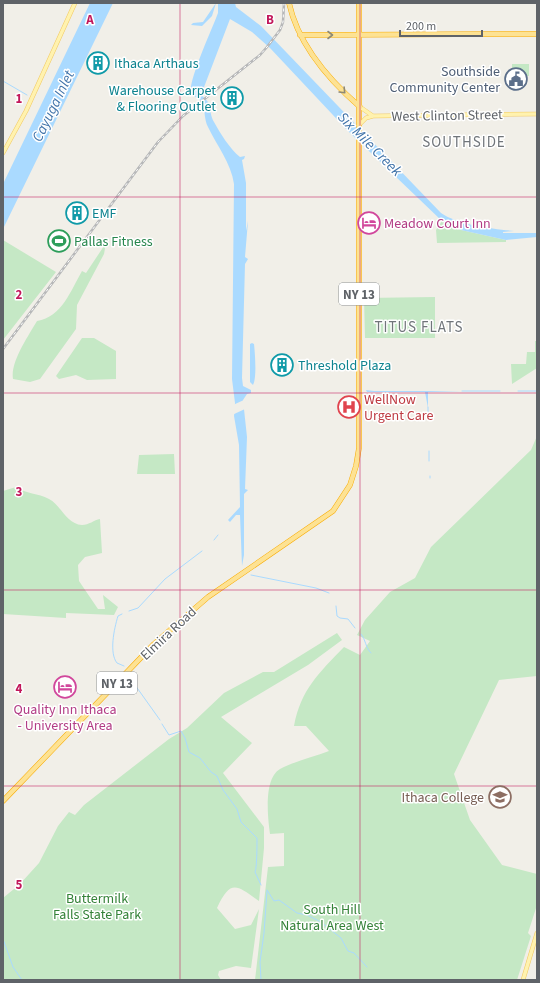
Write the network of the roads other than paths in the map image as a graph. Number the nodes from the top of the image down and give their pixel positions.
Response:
1 (75, 3) edge
2 (289, 3) edge
3 (360, 3) edge
4 (537, 34) edge
5 (300, 35) junction
6 (359, 35) junction
7 (360, 107) junction
8 (537, 114) edge
9 (373, 116) junction
10 (360, 125) junction
11 (3, 153) edge
12 (3, 801) edge
13 (537, 933) edge
14 (523, 980) edge

1 - 11 main road
2 - 5 highway
3 - 6 highway, NY 13
4 - 6 highway
5 -> 6 highway
5 -> 7 highway
6 - 7 highway, NY 13
7 - 9 main road, West Clinton Street
7 - 10 highway, NY 13
8 - 9 main road, West Clinton Street
9 - 10 main road
10 - 12 highway, Elmira Road / NY 13
13 - 14 main road

